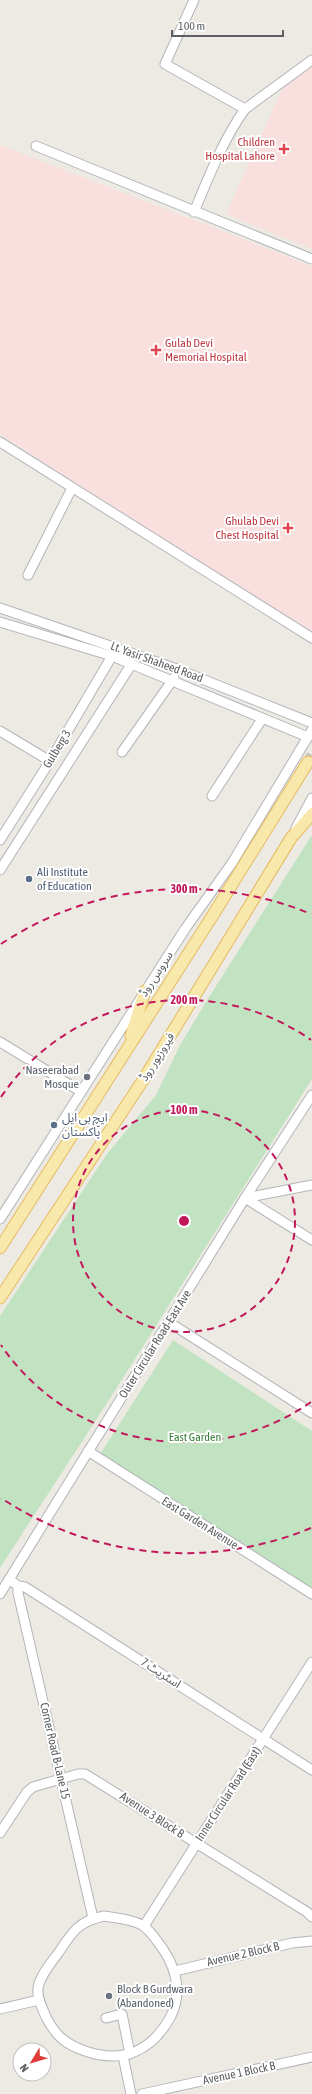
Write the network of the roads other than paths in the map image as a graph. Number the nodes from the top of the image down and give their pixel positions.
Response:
1 (194, 0) edge
2 (312, 60) edge
3 (245, 109) junction
4 (36, 146) dead end
5 (194, 212) junction
6 (312, 259) edge
7 (0, 442) edge
8 (72, 488) junction
9 (28, 575) dead end
10 (0, 608) edge
11 (0, 622) edge
12 (312, 638) edge
13 (112, 656) junction
14 (131, 665) junction
15 (177, 669) junction
16 (172, 682) junction
17 (255, 700) junction
18 (285, 712) junction
19 (253, 714) junction
20 (262, 718) junction
21 (276, 723) junction
22 (312, 723) edge
23 (0, 731) edge
24 (310, 733) edge
25 (122, 752) dead end
26 (50, 761) junction
27 (308, 762) dead end
28 (212, 796) dead end
29 (312, 798) edge
30 (312, 814) edge
31 (3, 828) edge
32 (291, 838) junction
33 (0, 840) edge
34 (0, 870) edge
35 (146, 990) junction
36 (0, 1042) edge
37 (125, 1052) junction
38 (80, 1091) junction
39 (312, 1095) edge
40 (312, 1185) edge
41 (245, 1198) junction
42 (0, 1219) edge
43 (312, 1240) edge
44 (0, 1248) edge
45 (0, 1298) edge
46 (170, 1323) junction
47 (312, 1413) edge
48 (88, 1451) junction
49 (9, 1579) junction
50 (18, 1586) junction
51 (0, 1594) edge
52 (312, 1594) edge
53 (312, 1662) edge
54 (263, 1738) junction
55 (312, 1770) edge
56 (61, 1779) junction
57 (0, 1833) edge
58 (196, 1843) junction
59 (93, 1918) junction
60 (312, 1918) edge
61 (144, 1926) junction
62 (312, 1941) edge
63 (175, 1971) junction
64 (39, 2000) junction
65 (0, 2009) edge
66 (106, 2018) dead end
67 (127, 2055) junction
68 (312, 2057) edge
69 (131, 2094) edge
70 (142, 2094) edge

1 - 3 street
2 - 3 street
3 - 5 street
4 - 5 street
5 - 6 street
7 - 8 street
8 - 9 street
8 - 12 street
10 - 15 street, Lt. Yasir Shaheed Road
11 - 13 street
13 - 14 street
13 - 26 street, Gulberg 3
14 - 16 street
14 - 34 street
15 - 16 street
15 - 17 street, Lt. Yasir Shaheed Road
16 - 19 street
16 - 25 street
17 - 18 street, Lt. Yasir Shaheed Road
17 - 19 street
18 - 21 street
18 - 22 street, Lt. Yasir Shaheed Road
19 - 20 street
20 - 21 street
20 - 28 street
21 - 24 street
23 - 26 street
24 - 35 street, سروس روڈ
26 - 31 street, Gulberg 3
27 - 37 main road
29 - 32 street
30 - 32 main road, فیروزپور روڈ
31 - 33 street, Gulberg 3
32 - 45 main road, فیروزپور روڈ
35 - 37 main road
35 - 38 street, سروس روڈ
36 - 38 street
37 - 44 main road
38 - 42 street, سروس روڈ
39 - 41 street, Outer Circular Road-East Ave
40 - 41 street
41 - 43 street
41 - 46 street, Outer Circular Road-East Ave
46 - 47 street
46 - 48 street, Outer Circular Road-East Ave
48 - 49 street, Outer Circular Road-East Ave
48 - 52 street, East Garden Avenue
49 - 50 street, اسٹریٹ 7
49 - 51 street, Outer Circular Road-East Ave
50 - 54 street, اسٹریٹ 7
50 - 56 street, Corner Road B-Lane 15
53 - 54 street, Inner Circular Road (East)
54 - 55 street, اسٹریٹ 7
54 - 58 street, Inner Circular Road (East)
56 - 57 street, Avenue 3 Block B
56 - 58 street, Avenue 3 Block B
56 - 59 street, Corner Road B-Lane 15
58 - 60 street, Avenue 3 Block B
58 - 61 street, Inner Circular Road (East)
59 - 61 street
59 - 64 street
61 - 63 street
62 - 63 street, Avenue 2 Block B
63 - 67 street
64 - 65 street
64 - 67 street
66 - 67 street
67 - 69 street
68 - 70 street, Avenue 1 Block B

